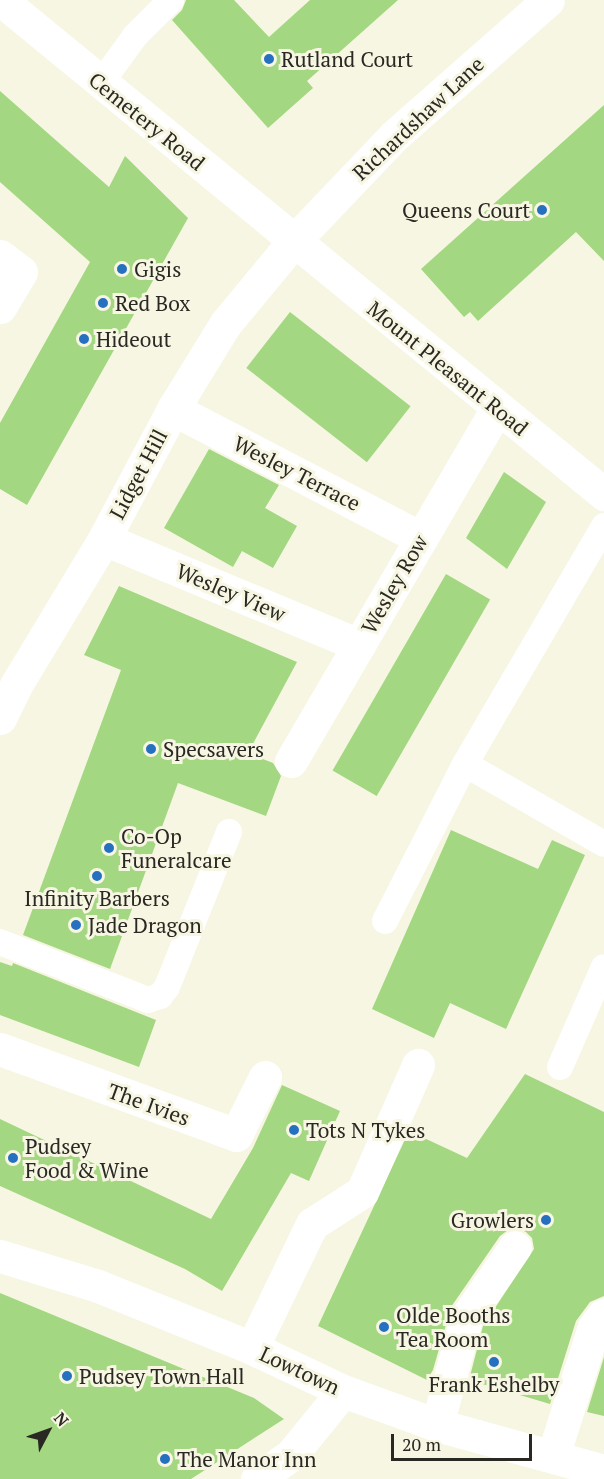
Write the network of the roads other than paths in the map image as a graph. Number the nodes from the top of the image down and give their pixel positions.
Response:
1 (171, 0) edge
2 (548, 0) edge
3 (5, 11) edge
4 (101, 83) junction
5 (293, 242) junction
6 (0, 256) edge
7 (0, 307) edge
8 (497, 408) junction
9 (173, 409) junction
10 (604, 494) edge
11 (604, 526) edge
12 (421, 538) junction
13 (104, 539) junction
14 (359, 645) junction
15 (8, 682) edge
16 (0, 718) edge
17 (291, 761) dead end
18 (465, 764) junction
19 (229, 832) dead end
20 (604, 844) edge
21 (384, 921) dead end
22 (0, 942) edge
23 (604, 967) edge
24 (0, 1049) edge
25 (418, 1065) dead end
26 (561, 1067) dead end
27 (265, 1077) dead end
28 (515, 1247) dead end
29 (0, 1256) edge
30 (604, 1314) edge
31 (252, 1348) junction
32 (343, 1391) junction
33 (437, 1425) junction
34 (553, 1456) junction
35 (604, 1471) edge
36 (257, 1479) edge

1 - 4 lane
2 - 5 street, Richardshaw Lane
3 - 4 street, Cemetery Road
4 - 5 street, Cemetery Road
5 - 8 street, Mount Pleasant Road
5 - 9 street, Lidget Hill
6 - 7 street
8 - 10 street, Mount Pleasant Road
8 - 12 street, Wesley Row
9 - 12 street, Wesley Terrace
9 - 13 street, Lidget Hill
11 - 18 lane
12 - 14 street, Wesley Row
13 - 14 street, Wesley View
13 - 15 street, Lidget Hill
14 - 17 street, Wesley Row
15 - 16 street, Lidget Hill
18 - 20 lane
18 - 21 lane
19 - 22 lane
23 - 26 lane
24 - 27 street, The Ivies
25 - 31 street
28 - 33 street
29 - 31 street, Lowtown
30 - 34 street
31 - 32 street, Lowtown
32 - 33 street, Lowtown
32 - 36 street
33 - 34 street, Lowtown
34 - 35 street, Lowtown

